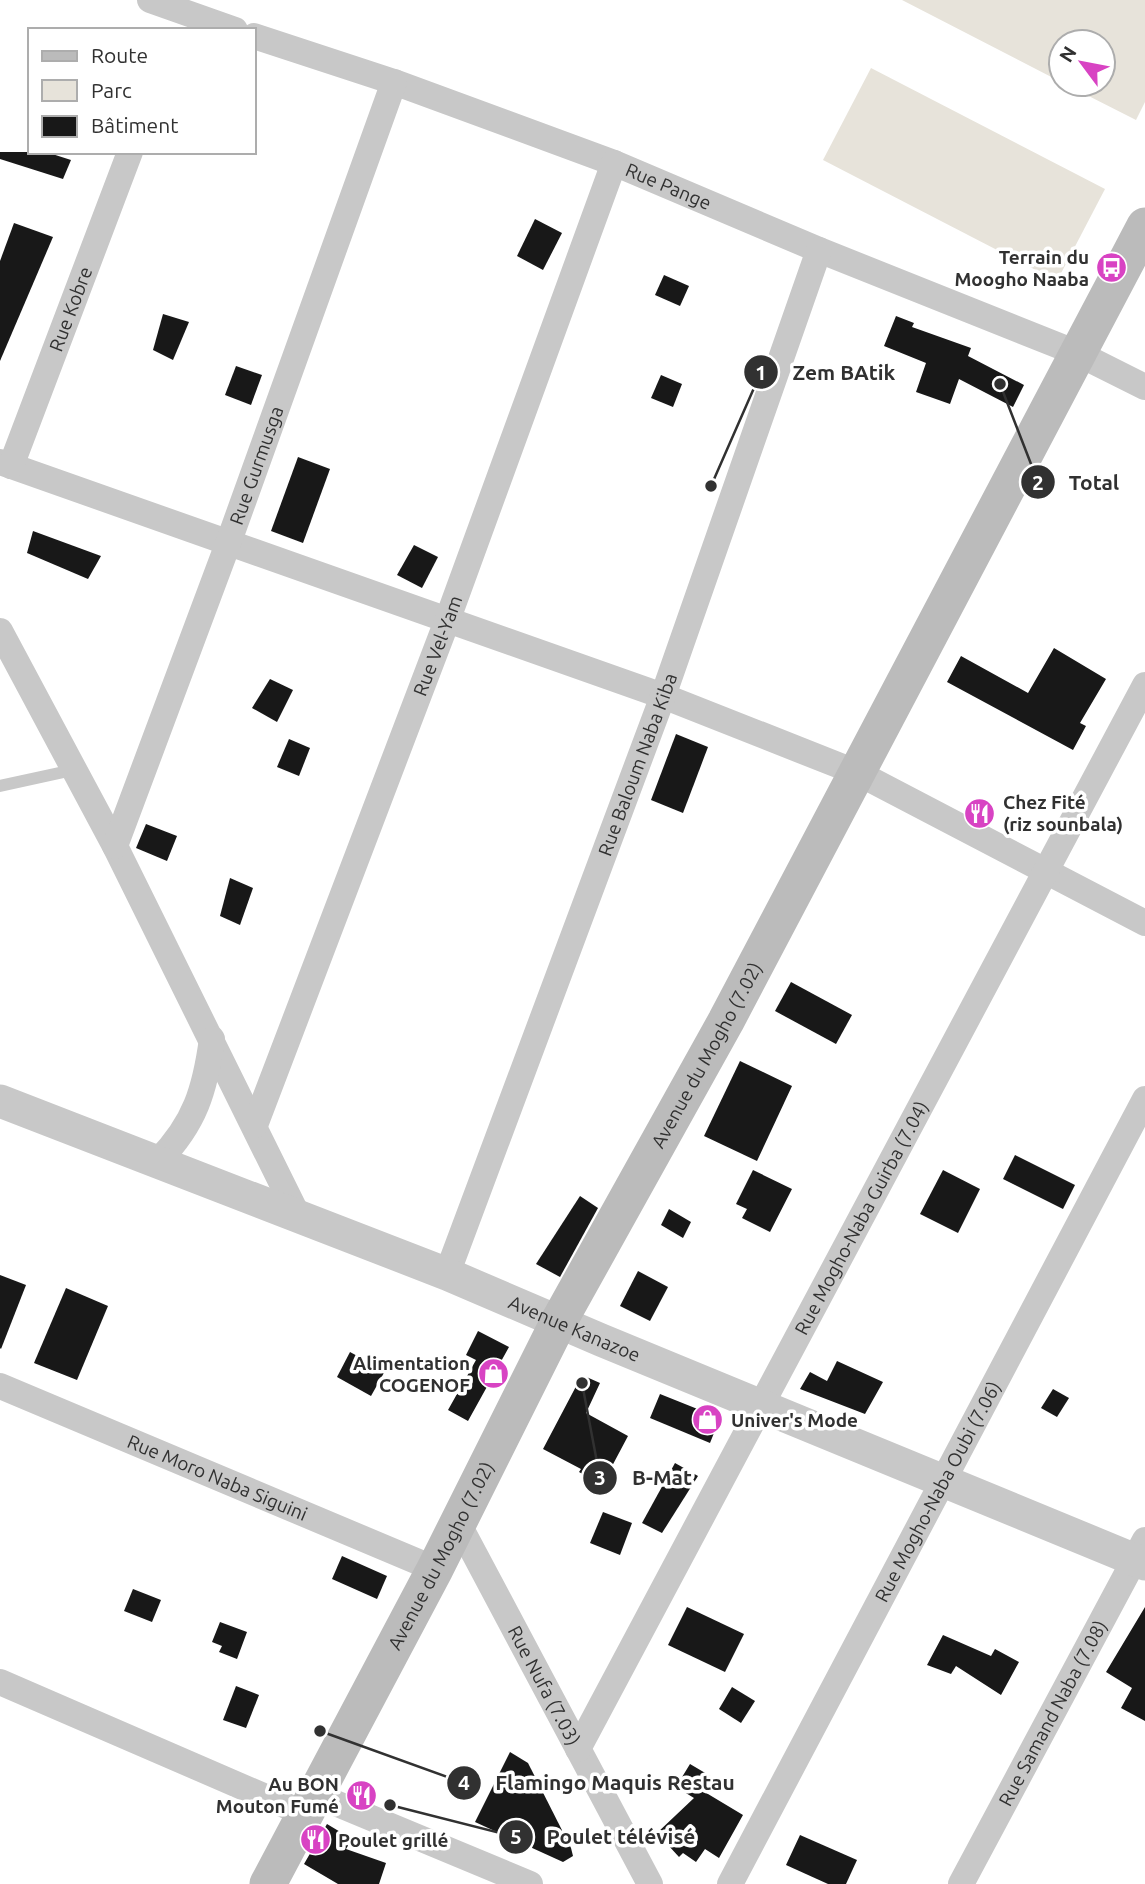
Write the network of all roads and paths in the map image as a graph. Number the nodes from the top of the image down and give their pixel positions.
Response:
1 (150, 0) edge
2 (180, 21) edge
3 (223, 28) edge
4 (256, 37) edge
5 (394, 82) junction
6 (129, 154) edge
7 (614, 163) junction
8 (1145, 226) edge
9 (819, 250) junction
10 (1077, 353) junction
11 (1145, 387) edge
12 (5, 464) edge
13 (229, 541) junction
14 (447, 621) junction
15 (0, 631) edge
16 (1145, 685) edge
17 (663, 696) junction
18 (73, 770) junction
19 (858, 773) junction
20 (0, 786) edge
21 (115, 846) junction
22 (1047, 872) junction
23 (1145, 923) edge
24 (212, 1040) junction
25 (1145, 1099) edge
26 (0, 1101) edge
27 (256, 1125) junction
28 (159, 1160) junction
29 (299, 1218) junction
30 (447, 1274) junction
31 (559, 1321) junction
32 (0, 1386) edge
33 (759, 1406) junction
34 (942, 1481) junction
35 (458, 1523) junction
36 (1142, 1554) edge
37 (435, 1569) junction
38 (0, 1682) edge
39 (578, 1749) junction
40 (311, 1805) junction
41 (268, 1884) edge
42 (530, 1884) edge
43 (649, 1884) edge
44 (730, 1884) edge
45 (961, 1884) edge

1 - 2 street
2 - 3 street
4 - 5 street, Rue Pange
5 - 7 street, Rue Pange
5 - 13 street, Rue Gurmusga
6 - 12 street, Rue Kobre
7 - 9 street, Rue Pange
7 - 14 street, Rue Vel-Yam
8 - 10 main road, Avenue du Mogho (7.02)
9 - 10 street, Rue Pange
9 - 17 street, Rue Baloum Naba Kiba
10 - 11 street, Rue Pange
10 - 19 main road, Avenue du Mogho (7.02)
12 - 13 street
13 - 14 street
13 - 21 street, Rue Gurmusga
14 - 17 street
14 - 27 street, Rue Vel-Yam
15 - 18 street
16 - 22 street, Rue Mogho-Naba Guirba (7.04)
17 - 19 street
17 - 30 street, Rue Baloum Naba Kiba
18 - 20 lane
18 - 21 street
19 - 22 street
19 - 31 main road, Avenue du Mogho (7.02)
21 - 24 street
22 - 23 street
22 - 33 street, Rue Mogho-Naba Guirba (7.04)
24 - 27 street
24 - 28 street
25 - 34 street, Rue Mogho-Naba Oubi (7.06)
26 - 28 street, Avenue Kanazoe
27 - 29 street
28 - 29 street, Avenue Kanazoe
29 - 30 street, Avenue Kanazoe
30 - 31 street, Avenue Kanazoe
31 - 33 street, Avenue Kanazoe
31 - 35 main road, Avenue du Mogho (7.02)
32 - 37 street, Rue Moro Naba Siguini
33 - 34 street, Avenue Kanazoe
33 - 39 street, Rue Mogho-Naba Guirba (7.04)
34 - 36 street, Avenue Kanazoe
34 - 44 street, Rue Mogho-Naba Oubi (7.06)
35 - 37 main road, Avenue du Mogho (7.02)
35 - 39 street, Rue Nufa (7.03)
36 - 45 street, Rue Samand Naba (7.08)
37 - 40 main road, Avenue du Mogho (7.02)
38 - 40 street
39 - 43 street, Rue Nufa (7.03)
40 - 41 main road, Avenue du Mogho (7.02)
40 - 42 street

